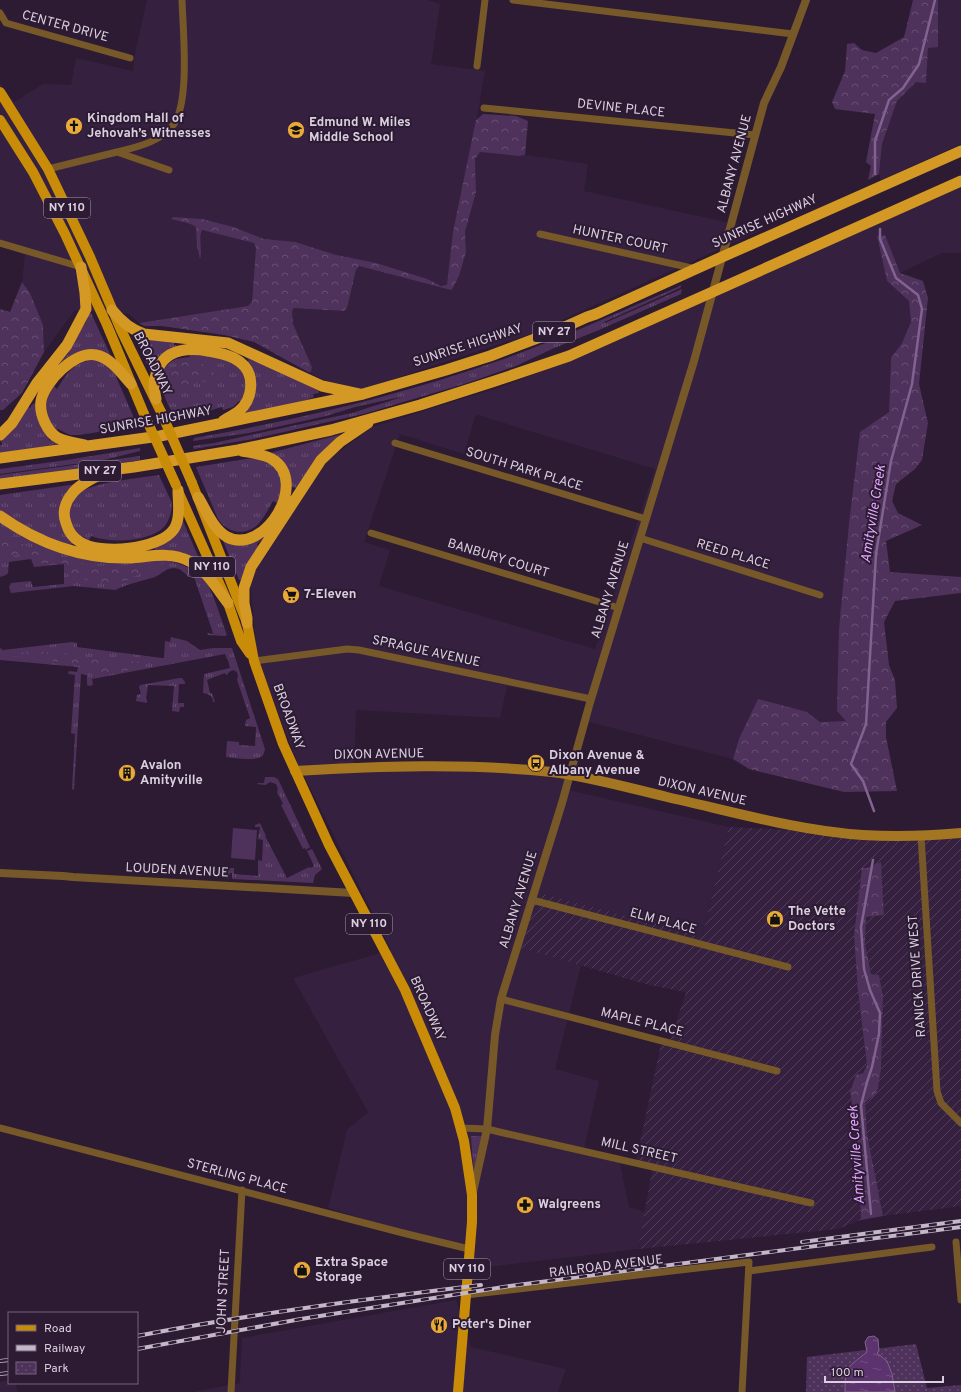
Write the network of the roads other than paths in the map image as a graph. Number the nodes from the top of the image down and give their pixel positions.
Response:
1 (182, 0) edge
2 (485, 0) edge
3 (513, 0) edge
4 (806, 0) edge
5 (0, 13) edge
6 (793, 34) junction
7 (130, 58) dead end
8 (477, 66) dead end
9 (0, 92) edge
10 (484, 108) dead end
11 (0, 120) edge
12 (755, 135) junction
13 (961, 151) edge
14 (117, 152) junction
15 (48, 169) junction
16 (169, 170) dead end
17 (961, 182) edge
18 (540, 234) dead end
19 (0, 243) edge
20 (722, 256) junction
21 (81, 267) junction
22 (696, 269) junction
23 (714, 291) junction
24 (112, 310) junction
25 (131, 384) junction
26 (363, 394) junction
27 (156, 399) junction
28 (378, 417) junction
29 (216, 425) junction
30 (0, 435) edge
31 (395, 443) dead end
32 (92, 447) junction
33 (238, 450) junction
34 (0, 458) edge
35 (108, 470) junction
36 (0, 484) edge
37 (177, 488) junction
38 (198, 498) junction
39 (0, 516) edge
40 (646, 519) junction
41 (371, 533) dead end
42 (640, 538) junction
43 (820, 595) dead end
44 (228, 603) junction
45 (619, 608) junction
46 (246, 623) junction
47 (254, 661) junction
48 (591, 699) junction
49 (295, 770) junction
50 (570, 776) junction
51 (961, 833) edge
52 (921, 836) junction
53 (0, 873) edge
54 (353, 894) junction
55 (532, 900) junction
56 (788, 967) dead end
57 (501, 999) junction
58 (778, 1071) dead end
59 (961, 1123) edge
60 (0, 1128) edge
61 (461, 1128) junction
62 (486, 1129) junction
63 (242, 1190) junction
64 (472, 1195) junction
65 (811, 1203) dead end
66 (956, 1242) dead end
67 (932, 1247) dead end
68 (469, 1249) junction
69 (749, 1271) junction
70 (466, 1295) junction
71 (961, 1300) edge
72 (230, 1392) edge
73 (458, 1392) edge
74 (742, 1392) edge

1 - 14 street
2 - 8 street
3 - 6 street
4 - 6 street, ALBANY AVENUE
5 - 7 street, CENTER DRIVE
6 - 12 street, ALBANY AVENUE
9 - 15 main road, BROADWAY / NY 110
10 - 12 street, DEVINE PLACE
11 - 21 main road, BROADWAY / NY 110
12 - 20 street, ALBANY AVENUE
13 - 20 highway, SUNRISE HIGHWAY / NY 27
14 - 15 street
14 - 16 street
15 - 24 main road, BROADWAY / NY 110
17 - 23 highway, NY 27
18 - 22 street, HUNTER COURT
19 - 21 street
20 - 22 highway, SUNRISE HIGHWAY / NY 27
20 - 23 street, ALBANY AVENUE
21 - 25 main road, BROADWAY / NY 110
21 - 30 highway
22 - 26 highway, SUNRISE HIGHWAY / NY 27
23 - 28 highway, NY 27
23 - 40 street, ALBANY AVENUE
24 - 26 highway
24 - 27 main road, BROADWAY / NY 110
25 - 32 highway
25 - 37 main road, BROADWAY / NY 110, bridge
26 - 29 highway, SUNRISE HIGHWAY / NY 27
27 - 29 highway
27 - 38 main road, BROADWAY / NY 110, bridge
28 - 33 highway, NY 27
28 - 46 highway
29 - 32 highway, SUNRISE HIGHWAY / NY 27
31 - 40 street, SOUTH PARK PLACE
32 - 34 highway, SUNRISE HIGHWAY / NY 27
33 - 35 highway, NY 27
33 - 38 highway
35 - 36 highway, NY 27
35 - 37 highway
37 - 44 main road, BROADWAY / NY 110
38 - 46 main road, BROADWAY / NY 110
39 - 44 highway
40 - 42 street, ALBANY AVENUE
41 - 45 street, BANBURY COURT
42 - 43 street, REED PLACE
42 - 45 street, ALBANY AVENUE
44 - 47 main road, BROADWAY / NY 110
45 - 48 street, ALBANY AVENUE
46 - 47 main road, BROADWAY / NY 110
47 - 48 street, SPRAGUE AVENUE
47 - 49 main road, BROADWAY / NY 110
48 - 50 street, ALBANY AVENUE
49 - 50 main road, DIXON AVENUE
49 - 54 main road, BROADWAY / NY 110
50 - 52 main road, DIXON AVENUE
50 - 55 street, ALBANY AVENUE
51 - 52 main road, DIXON AVENUE
52 - 59 street, RANICK DRIVE WEST
53 - 54 street, LOUDEN AVENUE
54 - 61 main road, BROADWAY / NY 110
55 - 56 street, ELM PLACE
55 - 57 street, ALBANY AVENUE
57 - 58 street, MAPLE PLACE
57 - 62 street, ALBANY AVENUE
60 - 63 street, STERLING PLACE
61 - 62 street, MILL STREET
61 - 64 main road, BROADWAY / NY 110
62 - 64 street, ALBANY AVENUE
62 - 65 street, MILL STREET
63 - 68 street, STERLING PLACE
63 - 72 street, JOHN STREET
64 - 68 main road, BROADWAY / NY 110
66 - 71 street
67 - 69 street
68 - 70 main road, BROADWAY / NY 110
69 - 70 street, RAILROAD AVENUE
69 - 74 street
70 - 73 main road, BROADWAY / NY 110

